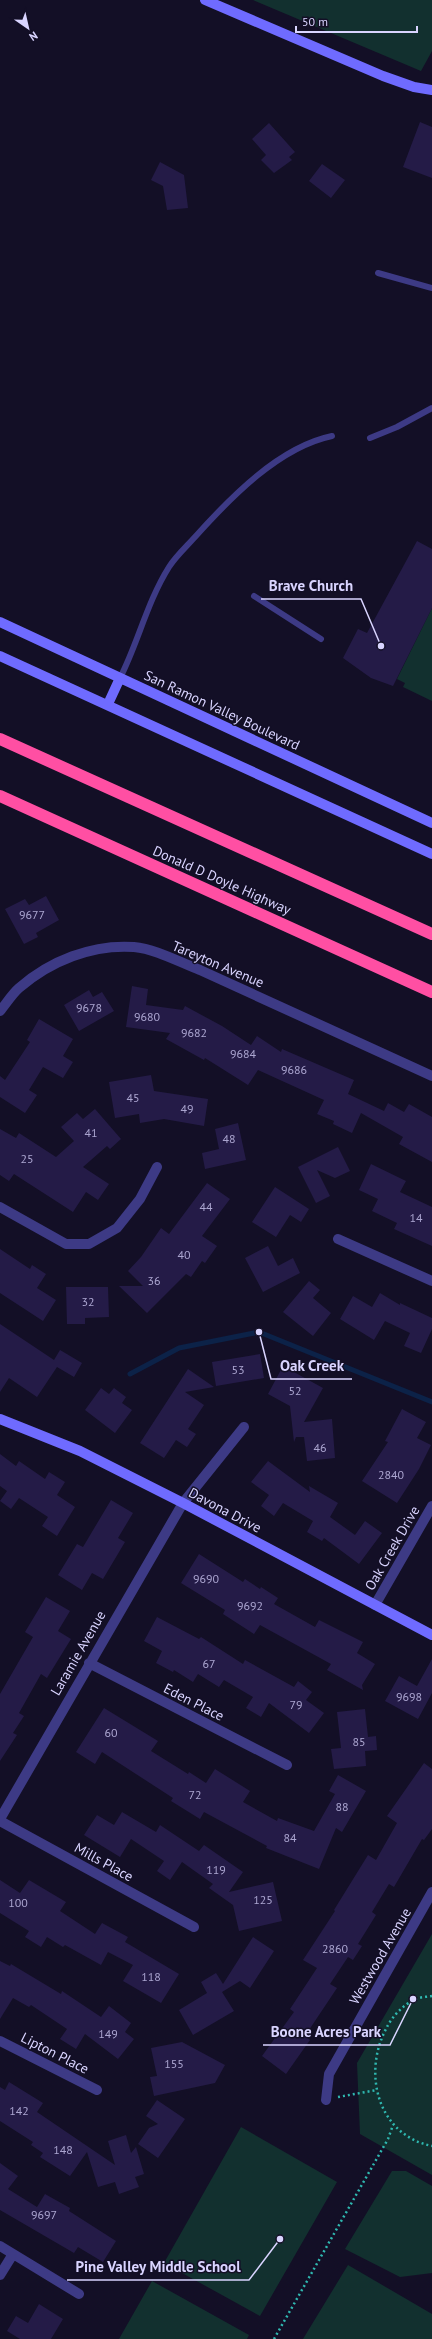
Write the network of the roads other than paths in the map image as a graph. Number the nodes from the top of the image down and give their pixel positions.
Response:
1 (205, 0) edge
2 (432, 90) edge
3 (378, 273) dead end
4 (432, 288) edge
5 (432, 408) edge
6 (332, 436) dead end
7 (370, 438) dead end
8 (254, 596) dead end
9 (0, 622) edge
10 (321, 639) dead end
11 (0, 656) edge
12 (120, 678) junction
13 (108, 704) junction
14 (0, 739) edge
15 (0, 796) edge
16 (432, 823) edge
17 (432, 854) edge
18 (432, 934) edge
19 (432, 992) edge
20 (0, 1011) edge
21 (432, 1076) edge
22 (158, 1167) dead end
23 (0, 1207) edge
24 (338, 1239) dead end
25 (432, 1281) edge
26 (0, 1419) edge
27 (244, 1427) dead end
28 (183, 1503) junction
29 (432, 1506) edge
30 (375, 1605) junction
31 (432, 1635) edge
32 (88, 1663) junction
33 (288, 1765) dead end
34 (0, 1820) edge
35 (432, 1892) edge
36 (194, 1927) dead end
37 (0, 2041) edge
38 (97, 2090) dead end
39 (326, 2100) road end
40 (0, 2246) edge
41 (13, 2254) junction
42 (0, 2275) edge
43 (79, 2294) dead end

1 - 2 main road
3 - 4 lane
5 - 7 lane
6 - 12 lane
8 - 10 lane
9 - 12 main road, San Ramon Valley Boulevard
11 - 13 main road
12 - 13 main road
12 - 16 main road, San Ramon Valley Boulevard
13 - 17 main road
14 - 18 highway
15 - 19 highway, Donald D Doyle Highway
20 - 21 street, Tareyton Avenue
22 - 23 street
24 - 25 street
26 - 28 main road, Davona Drive
27 - 28 street, Laramie Avenue
28 - 30 main road, Davona Drive
28 - 32 street, Laramie Avenue
29 - 30 street, Oak Creek Drive
30 - 31 main road, Davona Drive
32 - 33 street, Eden Place
32 - 34 street, Laramie Avenue
34 - 36 street, Mills Place
35 - 39 street, Westwood Avenue
37 - 38 street, Lipton Place
40 - 41 street
41 - 42 street
41 - 43 street

